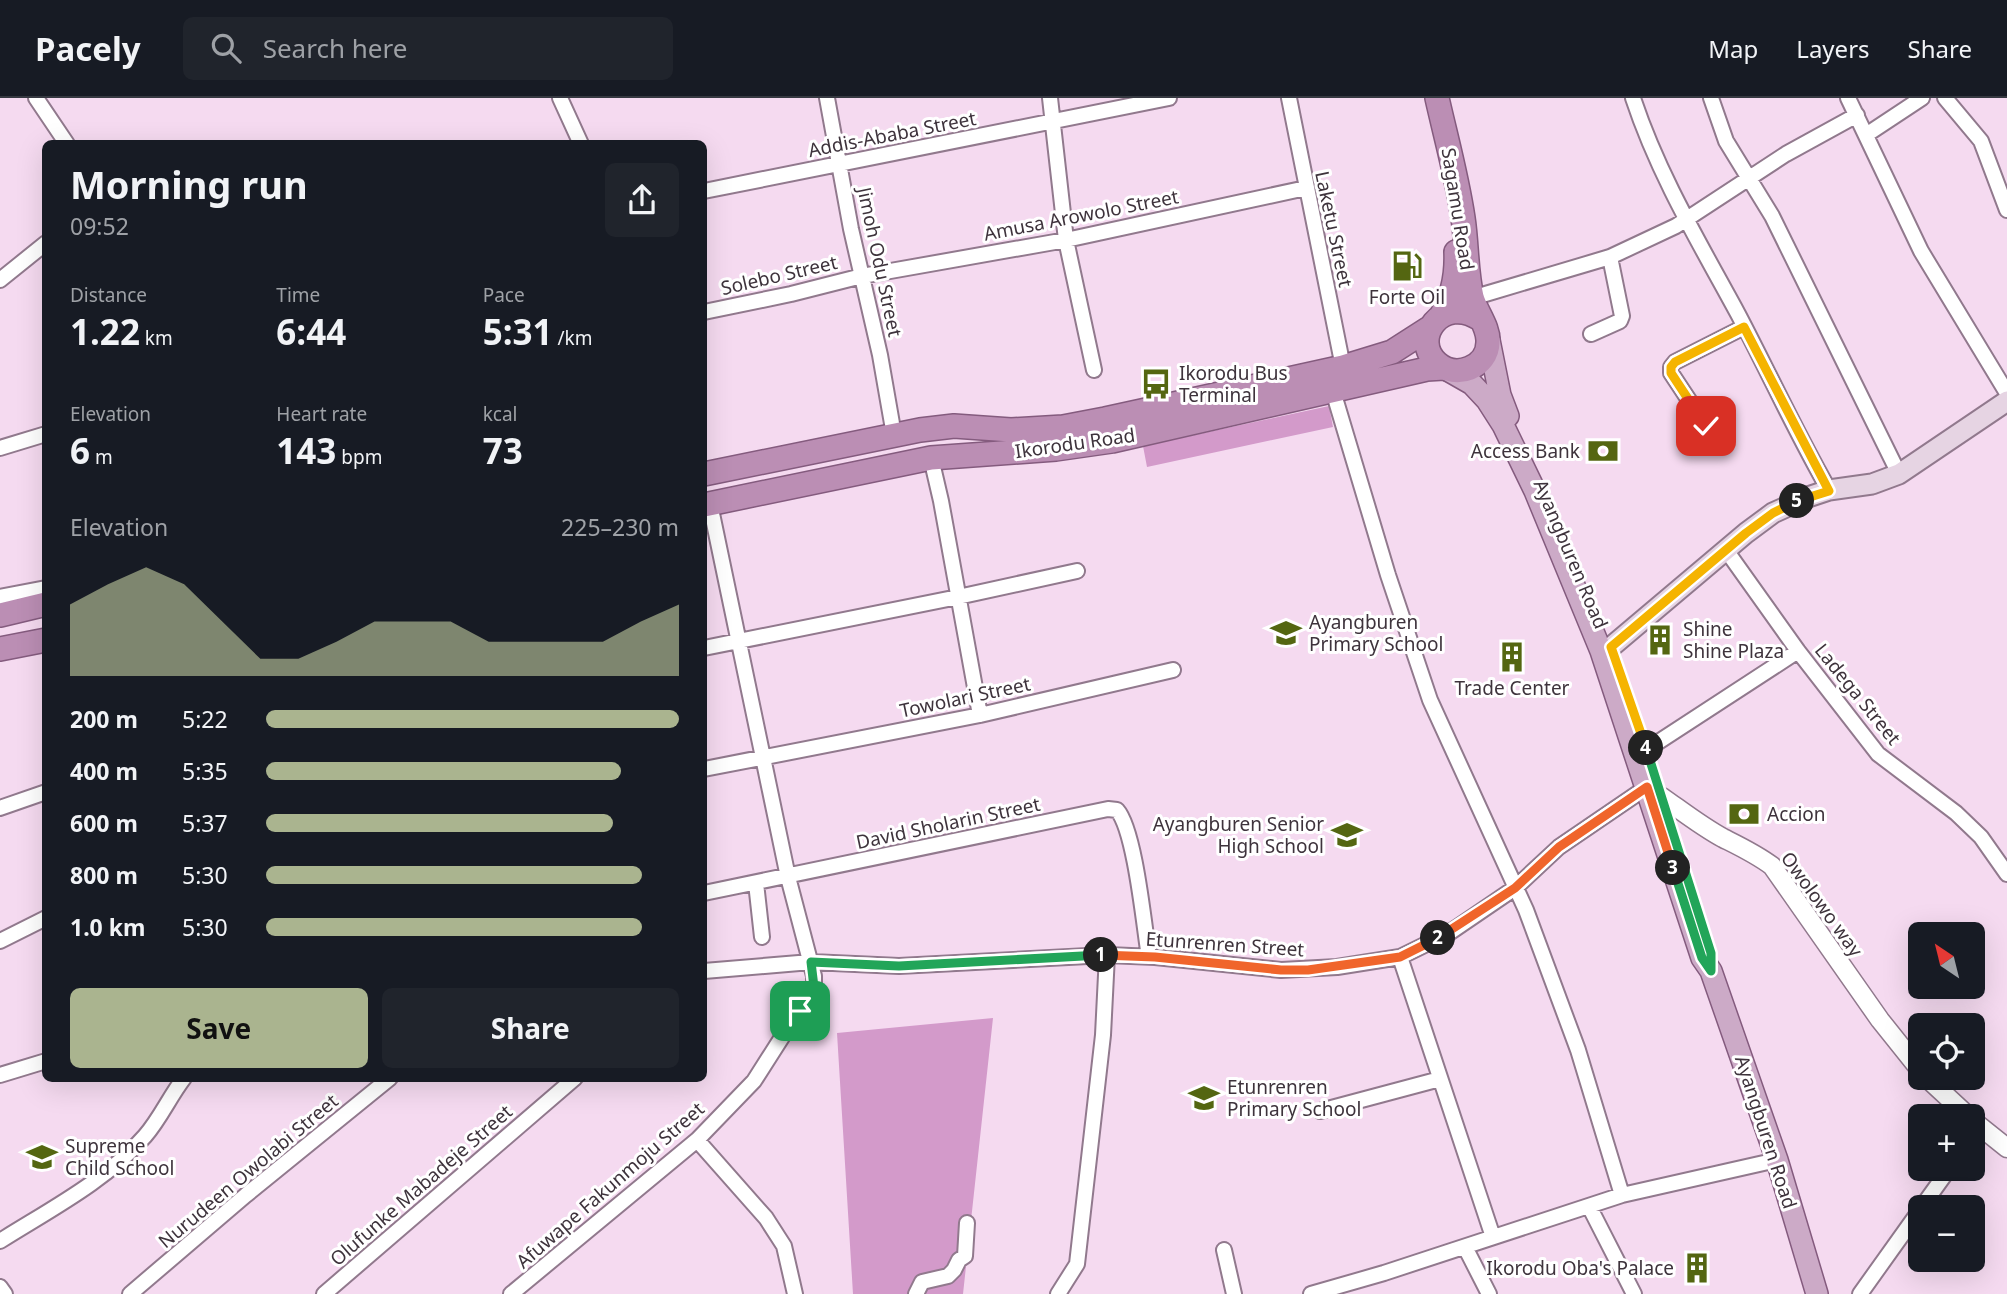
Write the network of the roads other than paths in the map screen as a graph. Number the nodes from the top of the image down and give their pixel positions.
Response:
1 (36, 98) edge
2 (560, 98) edge
3 (827, 98) edge
4 (1050, 98) edge
5 (1169, 98) edge
6 (1290, 98) edge
7 (1425, 98) edge
8 (1437, 98) edge
9 (1633, 98) edge
10 (1711, 98) edge
11 (1849, 98) edge
12 (1922, 98) edge
13 (1945, 98) edge
14 (1857, 115) junction
15 (1053, 123) junction
16 (1867, 135) junction
17 (64, 140) edge
18 (579, 140) edge
19 (838, 163) junction
20 (1748, 179) junction
21 (1306, 188) junction
22 (707, 190) edge
23 (2007, 211) edge
24 (1686, 220) junction
25 (1066, 240) junction
26 (42, 246) edge
27 (1610, 257) junction
28 (862, 276) junction
29 (0, 280) edge
30 (707, 311) edge
31 (1480, 319) junction
32 (1436, 321) junction
33 (1744, 327) junction
34 (1591, 334) dead end
35 (1343, 367) junction
36 (1444, 368) junction
37 (1094, 370) dead end
38 (1333, 391) junction
39 (2007, 393) edge
40 (2007, 401) edge
41 (1507, 423) junction
42 (1706, 426) dead end
43 (42, 435) edge
44 (894, 435) junction
45 (0, 448) edge
46 (931, 458) junction
47 (707, 473) edge
48 (1899, 474) junction
49 (1829, 491) junction
50 (707, 505) edge
51 (1726, 550) junction
52 (1077, 571) dead end
53 (42, 589) edge
54 (0, 597) edge
55 (958, 597) junction
56 (42, 605) edge
57 (0, 615) edge
58 (42, 641) edge
59 (739, 641) junction
60 (707, 647) edge
61 (1611, 647) junction
62 (0, 649) edge
63 (1798, 651) junction
64 (1173, 670) dead end
65 (980, 715) junction
66 (1646, 750) junction
67 (764, 757) junction
68 (707, 768) edge
69 (1654, 792) junction
70 (42, 793) edge
71 (0, 808) edge
72 (2007, 874) edge
73 (788, 877) junction
74 (756, 883) junction
75 (1515, 888) junction
76 (707, 892) edge
77 (42, 920) edge
78 (762, 937) dead end
79 (0, 941) edge
80 (1107, 955) junction
81 (1149, 957) junction
82 (1400, 957) junction
83 (811, 962) junction
84 (707, 971) edge
85 (1908, 1055) edge
86 (42, 1062) edge
87 (0, 1075) edge
88 (1440, 1079) junction
89 (181, 1082) edge
90 (385, 1082) edge
91 (570, 1082) edge
92 (1939, 1090) edge
93 (1952, 1104) edge
94 (1320, 1111) dead end
95 (1985, 1133) edge
96 (696, 1140) junction
97 (2007, 1148) edge
98 (1777, 1160) junction
99 (1622, 1195) junction
100 (1588, 1206) junction
101 (967, 1223) dead end
102 (1908, 1226) edge
103 (1493, 1237) junction
104 (0, 1241) edge
105 (1465, 1247) junction
106 (1224, 1250) dead end
107 (0, 1287) edge
108 (5, 1294) edge
109 (130, 1294) edge
110 (324, 1294) edge
111 (511, 1294) edge
112 (795, 1294) edge
113 (916, 1294) edge
114 (1058, 1294) edge
115 (1234, 1294) edge
116 (1311, 1294) edge
117 (1489, 1294) edge
118 (1634, 1294) edge
119 (1817, 1294) edge
120 (1860, 1294) edge

1 - 17 street
2 - 18 street
3 - 19 street, Jimoh Odu Street
4 - 15 street
5 - 15 street, Addis-Ababa Street
6 - 21 street, Laketu Street
7 - 32 highway, Sagamu Road
8 - 31 highway, Sagamu Road
9 - 24 street
10 - 20 street
11 - 14 street
12 - 16 street
13 - 23 street
14 - 16 street
14 - 20 street
15 - 19 street, Addis-Ababa Street
15 - 25 street
16 - 39 street
19 - 22 street, Addis-Ababa Street
19 - 28 street, Jimoh Odu Street
20 - 24 street
20 - 48 street
21 - 25 street, Amusa Arowolo Street
21 - 35 street, Laketu Street
24 - 27 street
24 - 33 street
25 - 28 street, Amusa Arowolo Street
25 - 37 street
26 - 29 street
27 - 31 street
27 - 34 street
28 - 30 street, Solebo Street
28 - 44 street, Jimoh Odu Street
31 - 32 highway
31 - 36 highway
31 - 41 main road
32 - 35 highway, Ikorodu Road
32 - 36 highway
33 - 42 street
33 - 49 street
35 - 44 highway, Ikorodu Road
36 - 38 highway, Ikorodu Road
36 - 41 main road
38 - 46 highway, Ikorodu Road
38 - 75 street
40 - 48 main road
41 - 61 main road, Ayangburen Road
41 - 69 main road, Ayangburen Road
43 - 45 street
44 - 47 highway, Ikorodu Road
46 - 50 highway, Ikorodu Road
46 - 55 street
48 - 49 main road
49 - 51 main road
50 - 59 street, Afuwape Fakunmoju Street
51 - 61 main road
51 - 63 street, Ladega Street
52 - 55 street
53 - 54 street
55 - 59 street
55 - 65 street
56 - 57 highway
58 - 62 highway
59 - 60 street
59 - 67 street, Afuwape Fakunmoju Street
61 - 66 main road, Ayangburen Road
63 - 66 street
63 - 72 street, Ladega Street
64 - 65 street, Towolari Street
65 - 67 street, Towolari Street
66 - 69 main road, Ayangburen Road
67 - 68 street, Towolari Street
67 - 73 street, Afuwape Fakunmoju Street
69 - 75 street, Etunrenren Street
69 - 85 street, Owolowo way
69 - 98 main road, Ayangburen Road
70 - 71 street
73 - 74 street, David Sholarin Street
73 - 81 street, David Sholarin Street
73 - 83 street, Afuwape Fakunmoju Street
74 - 76 street, David Sholarin Street
74 - 78 street
75 - 82 street, Etunrenren Street
75 - 99 street
77 - 79 street
80 - 81 street, Etunrenren Street
80 - 83 street, Etunrenren Street
80 - 114 street
81 - 82 street, Etunrenren Street
82 - 88 street
83 - 84 street, Etunrenren Street
83 - 96 street, Afuwape Fakunmoju Street
86 - 87 street
88 - 94 street
88 - 103 street
89 - 104 street
90 - 109 street, Nurudeen Owolabi Street
91 - 110 street, Olufunke Mabadeje Street
92 - 93 street
95 - 97 street
96 - 111 street, Afuwape Fakunmoju Street
96 - 112 street
98 - 99 street
98 - 119 main road, Ayangburen Road
99 - 100 street
100 - 103 street
100 - 118 street
101 - 113 street
102 - 120 street
103 - 105 street
105 - 116 street
105 - 117 street
106 - 115 street
107 - 108 street

